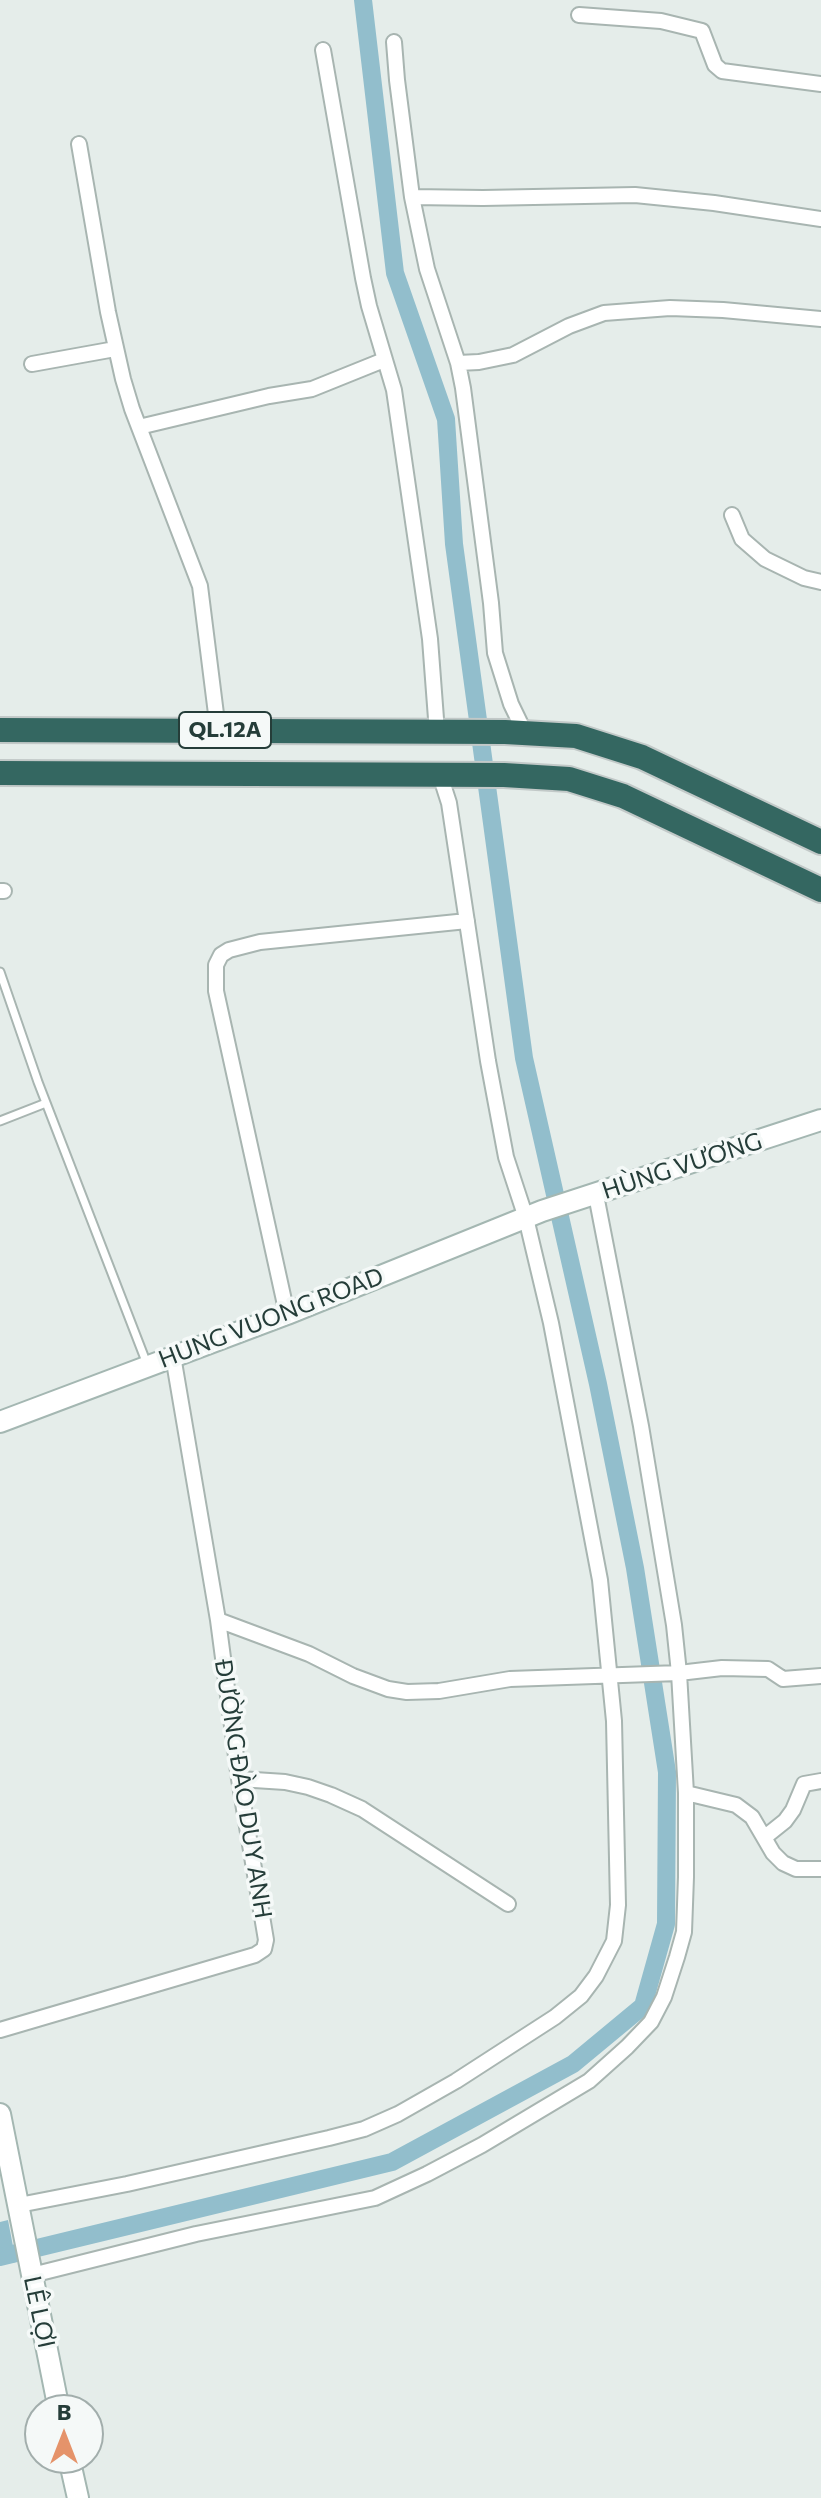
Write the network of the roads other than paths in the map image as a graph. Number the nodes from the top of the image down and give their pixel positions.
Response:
1 (579, 15) dead end
2 (394, 42) dead end
3 (323, 50) dead end
4 (821, 84) edge
5 (79, 144) dead end
6 (412, 197) junction
7 (821, 219) edge
8 (821, 319) edge
9 (115, 349) junction
10 (384, 360) junction
11 (458, 363) junction
12 (32, 364) dead end
13 (139, 427) junction
14 (732, 515) dead end
15 (821, 582) edge
16 (54, 729) junction
17 (0, 730) edge
18 (218, 730) junction
19 (444, 732) junction
20 (515, 733) junction
21 (53, 772) junction
22 (0, 773) edge
23 (444, 775) junction
24 (775, 819) junction
25 (821, 842) edge
26 (754, 857) junction
27 (821, 890) edge
28 (467, 921) junction
29 (0, 972) edge
30 (46, 1103) junction
31 (821, 1120) edge
32 (0, 1121) edge
33 (592, 1196) junction
34 (534, 1214) junction
35 (287, 1314) junction
36 (173, 1356) junction
37 (147, 1366) junction
38 (0, 1422) edge
39 (218, 1620) junction
40 (676, 1672) junction
41 (613, 1674) junction
42 (821, 1676) edge
43 (239, 1779) junction
44 (821, 1781) edge
45 (686, 1793) junction
46 (765, 1837) junction
47 (821, 1869) edge
48 (508, 1904) dead end
49 (0, 2030) edge
50 (0, 2114) edge
51 (19, 2210) junction
52 (31, 2273) junction
53 (56, 2394) edge
54 (73, 2474) edge
55 (78, 2498) edge

1 - 4 street
2 - 6 street
3 - 10 street
5 - 9 street
6 - 7 street
6 - 11 street
8 - 11 street
9 - 12 street
9 - 13 street
10 - 13 street
10 - 19 street
11 - 20 street
13 - 18 street
14 - 15 street
16 - 17 highway, QL.12A
16 - 18 highway, QL.12A
16 - 21 highway
18 - 19 highway, QL.12A
19 - 20 highway, QL.12A
20 - 24 highway, QL.12A
21 - 22 highway, QL.12A
21 - 23 highway, QL.12A
23 - 26 highway, QL.12A
23 - 28 street
24 - 25 highway, QL.12A
24 - 26 highway
26 - 27 highway, QL.12A
28 - 34 street
28 - 35 street
29 - 30 lane
30 - 32 lane
30 - 37 lane
31 - 33 street, HÙNG VƯƠNG
33 - 34 street, HÙNG VƯƠNG
33 - 40 street
34 - 35 street, HUNG VUONG ROAD
34 - 41 street
35 - 36 street, HUNG VUONG ROAD
36 - 37 street, HUNG VUONG ROAD
36 - 39 street, ĐƯỜNG ĐÀO DUY ANH
37 - 38 street, HUNG VUONG ROAD
39 - 41 street
39 - 43 street, ĐƯỜNG ĐÀO DUY ANH
40 - 41 street
40 - 42 street
40 - 45 street
41 - 51 street
43 - 48 street
43 - 49 street, ĐƯỜNG ĐÀO DUY ANH
44 - 46 street
45 - 46 street
45 - 52 street
46 - 47 street
50 - 51 street, LÊ LỢI
51 - 52 street, LÊ LỢI
52 - 53 street, LÊ LỢI
54 - 55 street

